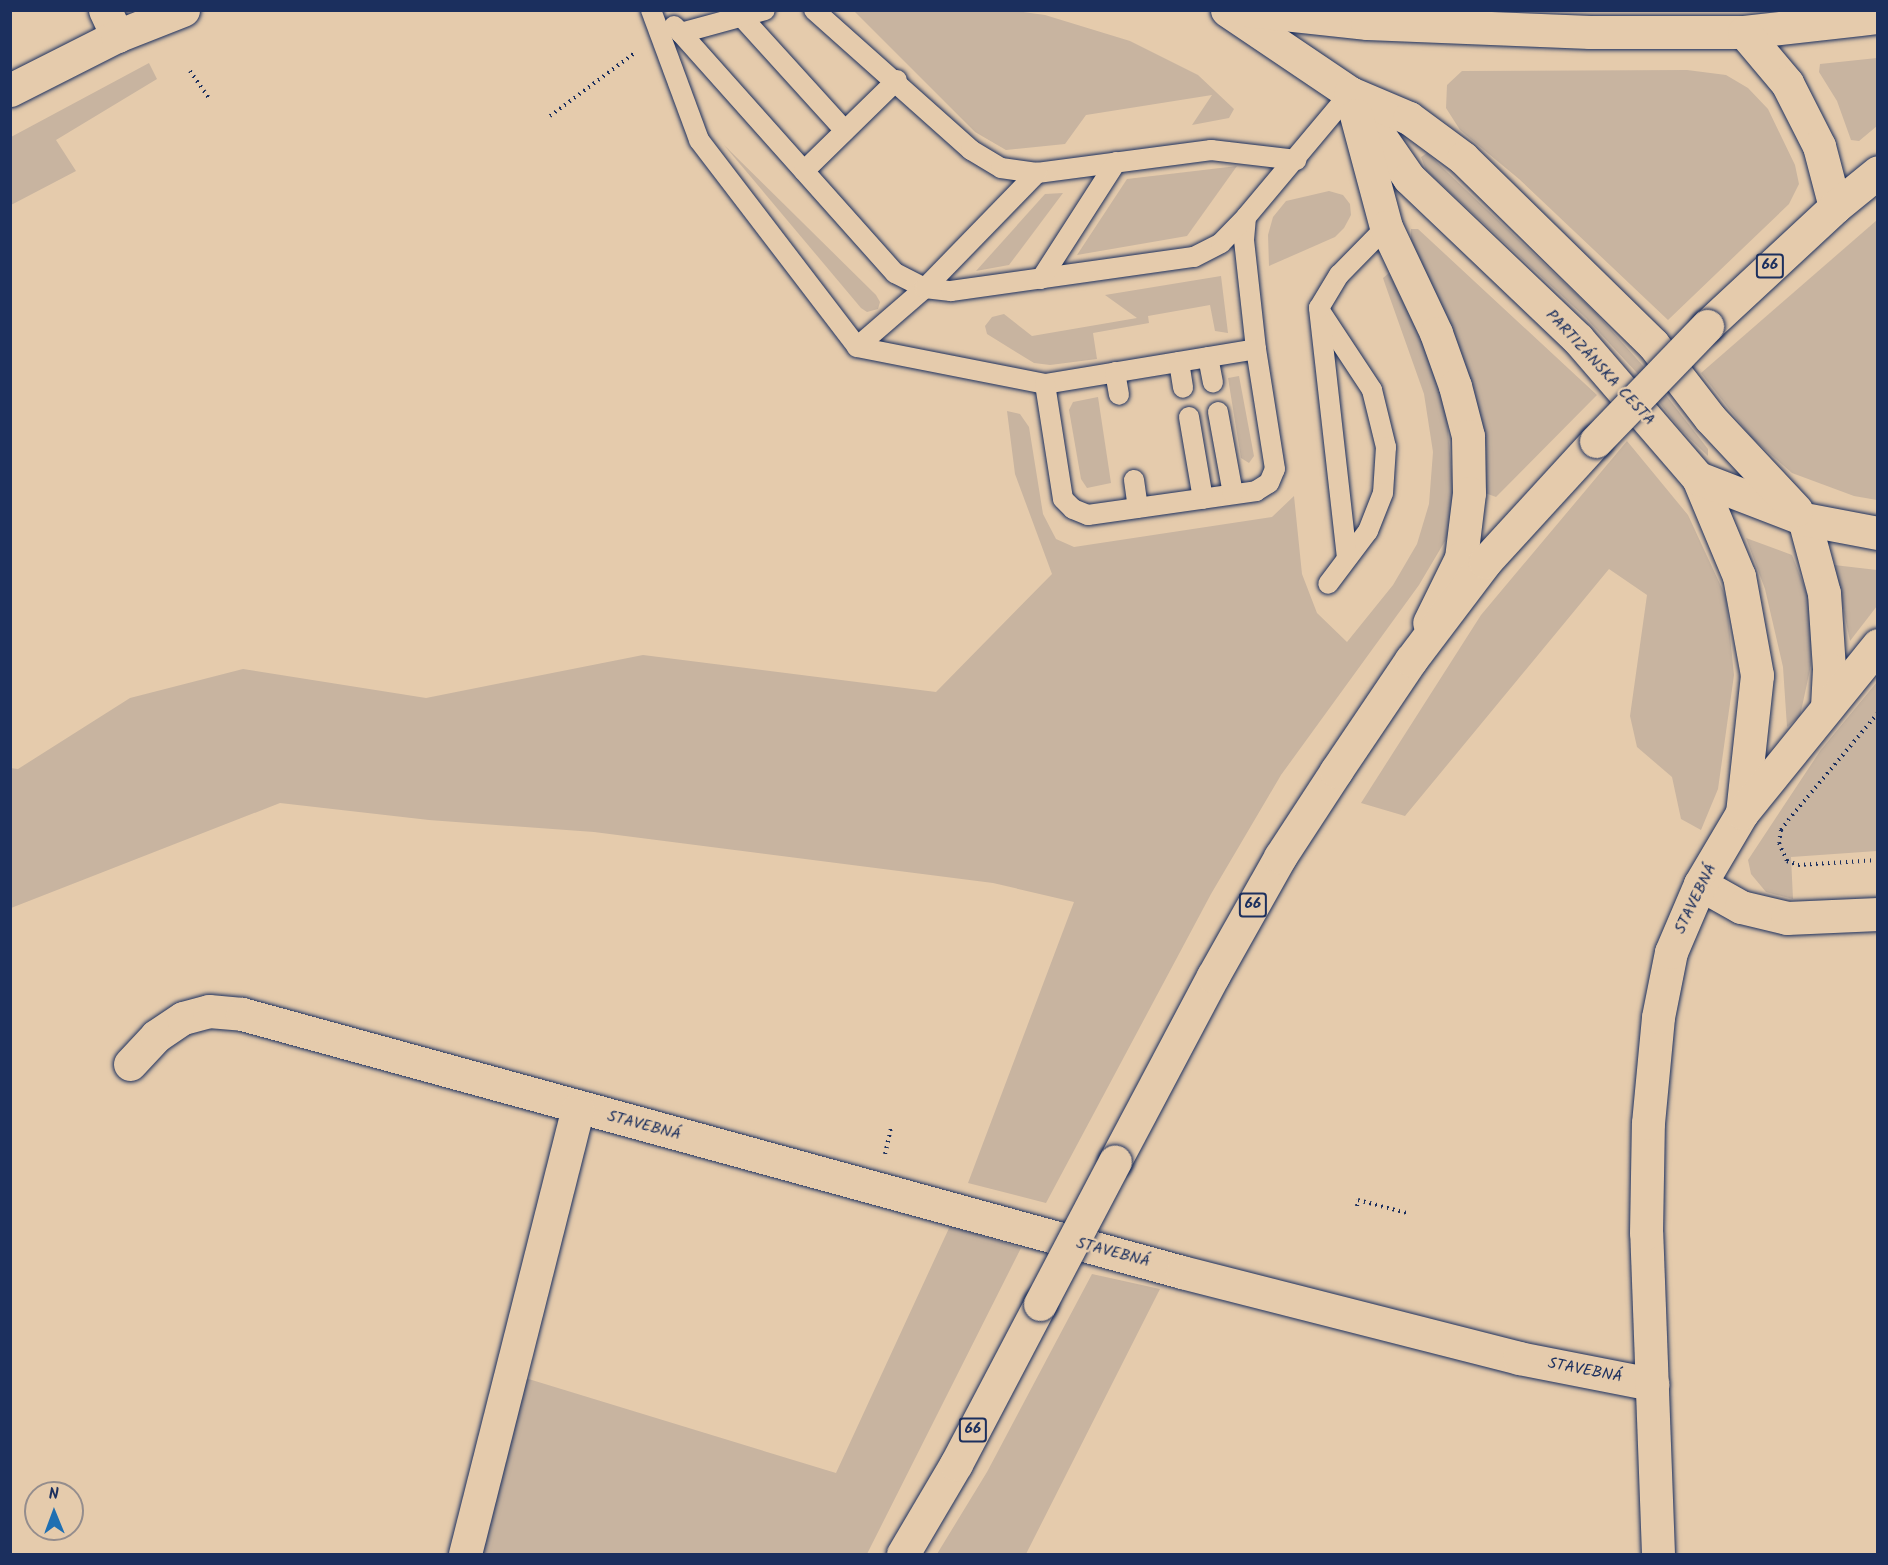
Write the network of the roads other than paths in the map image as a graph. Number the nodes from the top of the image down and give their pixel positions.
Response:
1 (183, 10) edge
2 (651, 10) edge
3 (656, 10) edge
4 (765, 10) edge
5 (814, 10) edge
6 (1227, 10) edge
7 (1246, 10) edge
8 (741, 15) junction
9 (1878, 17) edge
10 (111, 23) edge
11 (1744, 32) junction
12 (681, 33) junction
13 (897, 81) junction
14 (10, 90) edge
15 (1350, 93) junction
16 (845, 131) junction
17 (1296, 160) junction
18 (1116, 162) junction
19 (804, 171) junction
20 (1037, 172) junction
21 (1878, 172) edge
22 (1835, 207) junction
23 (1246, 218) junction
24 (1386, 227) junction
25 (1041, 279) junction
26 (925, 288) junction
27 (1319, 308) junction
28 (857, 347) junction
29 (1256, 349) junction
30 (1208, 357) junction
31 (1179, 362) junction
32 (1115, 372) junction
33 (1213, 383) dead end
34 (1045, 384) junction
35 (1183, 388) dead end
36 (1119, 394) dead end
37 (1218, 412) dead end
38 (1189, 417) dead end
39 (1698, 478) junction
40 (1134, 480) dead end
41 (1233, 494) junction
42 (1203, 499) junction
43 (1138, 507) junction
44 (1804, 519) junction
45 (1878, 533) edge
46 (1347, 558) junction
47 (1328, 584) dead end
48 (1878, 645) edge
49 (1411, 660) junction
50 (1827, 707) junction
51 (1742, 813) junction
52 (1700, 884) junction
53 (1878, 914) edge
54 (130, 1065) dead end
55 (578, 1109) junction
56 (1652, 1384) junction
57 (465, 1554) edge
58 (903, 1554) edge
59 (1658, 1554) edge

1 - 10 street
2 - 28 lane
3 - 12 lane
4 - 8 lane
5 - 13 lane
6 - 15 street, PARTIZÁNSKA CESTA
7 - 11 street
8 - 12 lane
8 - 16 lane
9 - 11 street
10 - 14 street
11 - 22 street
12 - 19 lane
13 - 16 lane
13 - 20 lane
15 - 17 lane
15 - 24 street
15 - 39 street, PARTIZÁNSKA CESTA
15 - 44 street
16 - 19 lane
17 - 18 lane
17 - 23 lane
18 - 20 lane
18 - 25 lane
19 - 26 lane
20 - 26 lane
21 - 22 street, 66
22 - 49 street, 66, bridge
23 - 25 lane
23 - 29 lane
24 - 27 lane
24 - 49 street
25 - 26 lane
26 - 28 lane
27 - 46 lane
27 - 46 lane
28 - 34 lane
29 - 30 lane
29 - 41 lane
30 - 31 lane
30 - 33 lane
31 - 32 lane
31 - 35 lane
32 - 34 lane
32 - 36 lane
34 - 43 lane
37 - 41 lane
38 - 42 lane
39 - 44 street, PARTIZÁNSKA CESTA
39 - 51 street, STAVEBNÁ
40 - 43 lane
41 - 42 lane
42 - 43 lane
44 - 45 street, PARTIZÁNSKA CESTA
44 - 50 street
46 - 47 lane
48 - 50 street, STAVEBNÁ
49 - 58 street, 66, bridge
50 - 51 street, STAVEBNÁ
51 - 52 street, STAVEBNÁ
52 - 53 street
52 - 56 street, STAVEBNÁ
54 - 55 street, STAVEBNÁ
55 - 56 street, STAVEBNÁ
55 - 57 street
56 - 59 street, STAVEBNÁ

